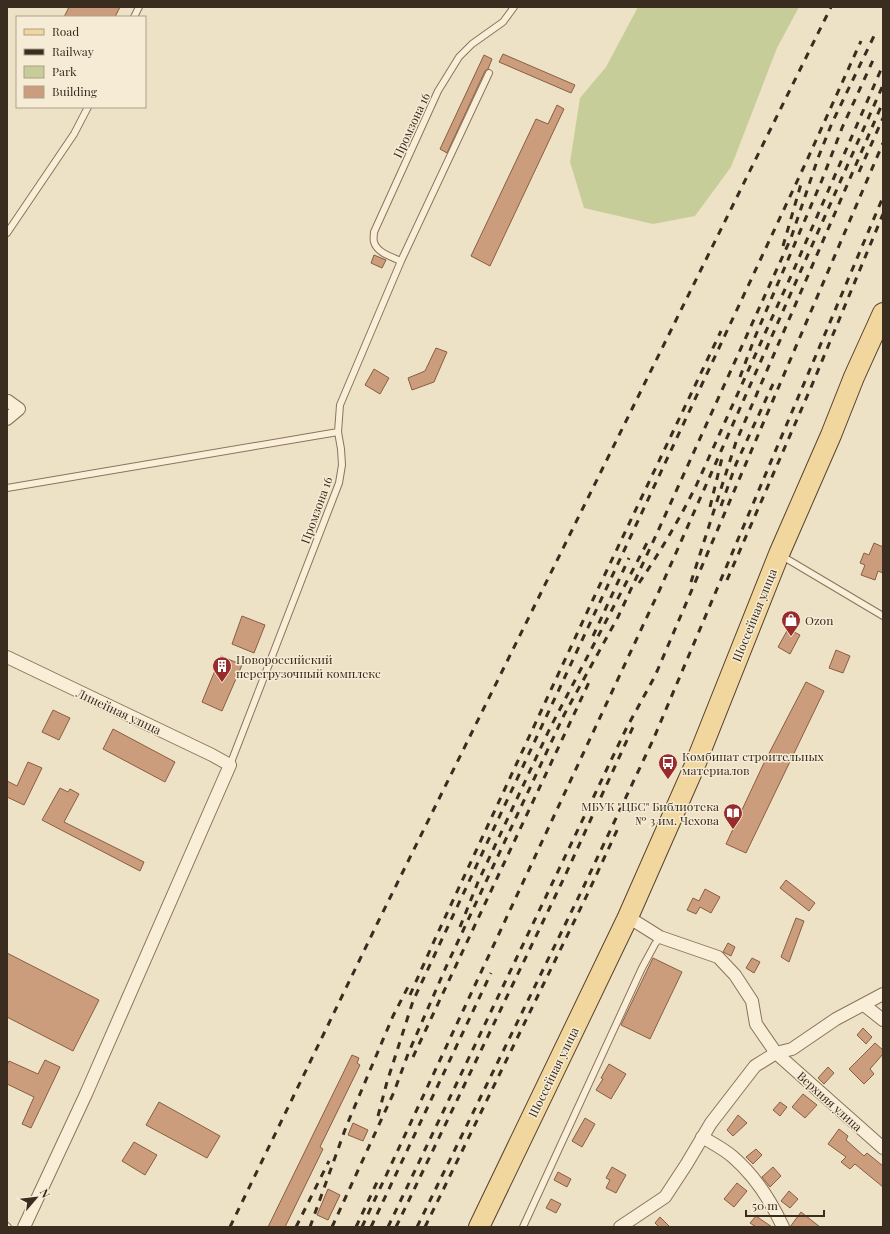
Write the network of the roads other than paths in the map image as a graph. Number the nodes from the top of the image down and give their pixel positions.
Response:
1 (140, 7) edge
2 (514, 7) edge
3 (135, 16) edge
4 (489, 73) dead end
5 (87, 108) edge
6 (7, 233) edge
7 (401, 261) junction
8 (883, 313) edge
9 (8, 401) dead end
10 (7, 419) edge
11 (338, 432) junction
12 (7, 488) edge
13 (779, 554) junction
14 (883, 616) edge
15 (7, 657) edge
16 (230, 765) junction
17 (628, 917) junction
18 (660, 937) junction
19 (883, 994) edge
20 (864, 1005) junction
21 (883, 1020) edge
22 (776, 1053) junction
23 (702, 1137) junction
24 (883, 1148) edge
25 (24, 1227) edge
26 (478, 1227) edge
27 (523, 1227) edge
28 (620, 1227) edge
29 (783, 1227) edge

1 - 3 lane
2 - 7 lane, Промзона 16
4 - 7 lane, Промзона 16
5 - 6 lane
7 - 11 lane, Промзона 16
8 - 13 main road, Шоссейная улица
9 - 10 street
11 - 12 lane
11 - 16 lane, Промзона 16
13 - 14 lane
13 - 17 main road, Шоссейная улица
15 - 16 street, Линейная улица
16 - 25 street
17 - 18 street
17 - 26 main road, Шоссейная улица
18 - 22 street
18 - 27 lane
19 - 20 street
20 - 21 street
20 - 22 street
22 - 23 street
22 - 24 street, Верхняя улица
23 - 28 street
23 - 29 street

